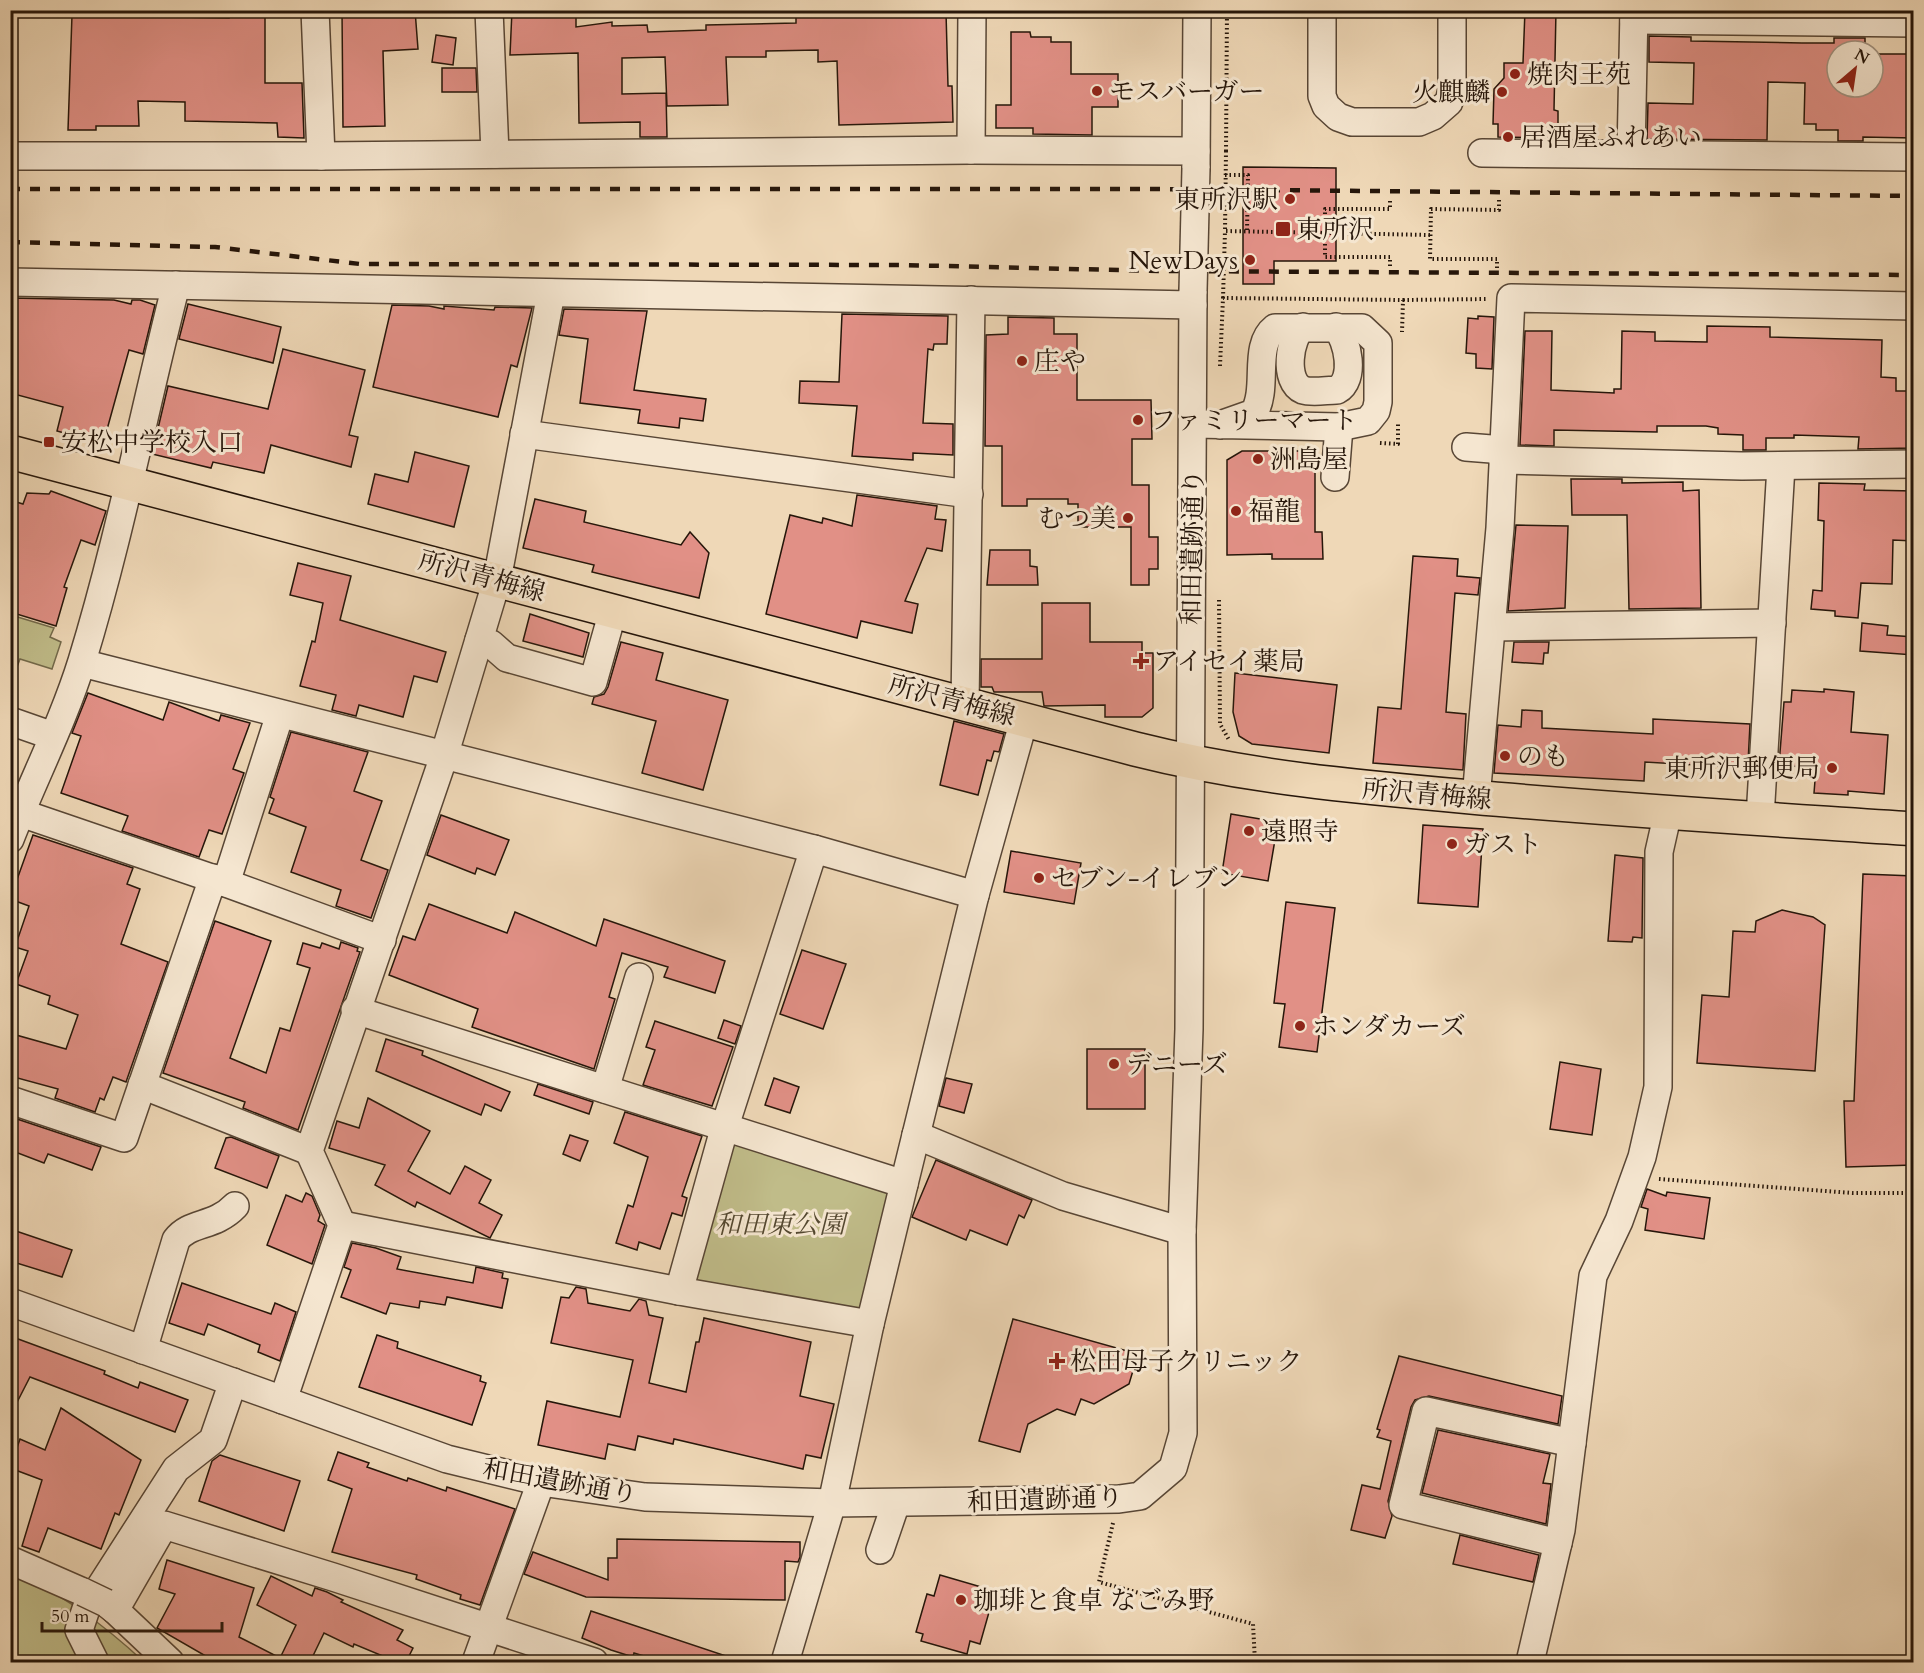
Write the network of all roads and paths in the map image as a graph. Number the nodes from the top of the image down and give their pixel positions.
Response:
1 (315, 10) edge
2 (489, 10) edge
3 (972, 10) edge
4 (1197, 10) edge
5 (1227, 10) edge
6 (1322, 10) edge
7 (1452, 10) edge
8 (1634, 15) edge
9 (1914, 23) edge
10 (971, 150) junction
11 (1482, 153) dead end
12 (1631, 153) junction
13 (495, 154) junction
14 (10, 156) edge
15 (321, 156) junction
16 (1914, 157) edge
17 (1196, 160) junction
18 (1225, 175) junction
19 (1390, 200) dead end
20 (1499, 200) dead end
21 (1225, 231) junction
22 (1247, 231) junction
23 (1325, 233) junction
24 (1431, 235) junction
25 (1390, 266) dead end
26 (1497, 268) dead end
27 (10, 282) edge
28 (176, 285) junction
29 (551, 293) junction
30 (1193, 298) junction
31 (1222, 298) junction
32 (1511, 298) junction
33 (971, 300) junction
34 (1403, 300) junction
35 (1914, 306) edge
36 (1303, 327) junction
37 (1336, 327) junction
38 (1402, 333) dead end
39 (1220, 372) dead end
40 (1399, 422) dead end
41 (1207, 424) junction
42 (524, 434) junction
43 (1338, 434) junction
44 (1466, 447) dead end
45 (10, 452) edge
46 (1504, 455) junction
47 (1914, 464) edge
48 (1781, 466) junction
49 (1335, 477) dead end
50 (131, 484) junction
51 (969, 494) junction
52 (497, 580) junction
53 (1219, 593) dead end
54 (613, 611) junction
55 (1772, 623) junction
56 (1492, 627) junction
57 (479, 640) junction
58 (82, 663) junction
59 (965, 704) junction
60 (280, 714) junction
61 (1024, 720) junction
62 (10, 721) edge
63 (53, 736) junction
64 (1233, 746) dead end
65 (444, 756) junction
66 (1190, 763) junction
67 (1476, 798) junction
68 (1668, 812) junction
69 (21, 813) junction
70 (1760, 818) junction
71 (1914, 830) edge
72 (10, 839) edge
73 (814, 849) junction
74 (219, 880) junction
75 (975, 895) junction
76 (382, 940) junction
77 (639, 977) dead end
78 (355, 1010) junction
79 (142, 1085) junction
80 (606, 1089) junction
81 (10, 1100) edge
82 (725, 1126) junction
83 (916, 1136) junction
84 (309, 1151) junction
85 (1635, 1177) junction
86 (904, 1184) junction
87 (1914, 1193) edge
88 (235, 1206) dead end
89 (342, 1225) junction
90 (1182, 1231) junction
91 (679, 1291) junction
92 (10, 1302) edge
93 (870, 1324) junction
94 (143, 1350) junction
95 (233, 1382) junction
96 (283, 1400) junction
97 (1572, 1443) junction
98 (541, 1482) junction
99 (1119, 1499) junction
100 (832, 1503) junction
101 (896, 1503) junction
102 (1558, 1543) junction
103 (880, 1550) dead end
104 (10, 1560) edge
105 (101, 1602) junction
106 (490, 1628) junction
107 (95, 1662) edge
108 (171, 1662) edge
109 (476, 1662) edge
110 (594, 1662) edge
111 (785, 1662) edge
112 (1255, 1662) edge
113 (1530, 1662) edge

1 - 15 street
2 - 13 street
3 - 10 street
4 - 17 street, 和田遺跡通り
5 - 18 path, bridge
6 - 7 street
8 - 9 street
8 - 12 street
10 - 13 street
10 - 17 street
11 - 12 street
12 - 16 street
13 - 15 street
14 - 15 street
17 - 30 street, 和田遺跡通り, bridge
18 - 21 path, bridge
18 - 22 path, bridge
19 - 23 path
20 - 24 path
21 - 22 path, bridge
21 - 31 path, bridge
22 - 23 path, bridge
23 - 24 path, bridge
23 - 25 path
24 - 26 path
27 - 28 street
28 - 29 street
28 - 50 street
29 - 33 street
29 - 42 street
30 - 33 street
30 - 41 street, 和田遺跡通り
31 - 34 path
31 - 39 path
32 - 34 path
32 - 35 street
32 - 46 street
33 - 51 street
34 - 38 path
36 - 37 street
36 - 37 street
36 - 41 street
37 - 43 street
40 - 43 path
41 - 43 street
41 - 66 street, 和田遺跡通り
42 - 51 street
42 - 52 street
43 - 49 street
44 - 46 street
45 - 50 main road, 所沢青梅線
46 - 48 street
46 - 56 street
47 - 48 street
48 - 55 street
50 - 52 main road, 所沢青梅線
50 - 58 street
51 - 59 street
52 - 54 main road, 所沢青梅線
52 - 57 street
53 - 64 path
54 - 57 street
54 - 59 main road, 所沢青梅線
55 - 56 street
55 - 70 street
56 - 67 street
57 - 65 street
58 - 60 street
58 - 63 street
59 - 61 main road, 所沢青梅線
60 - 65 street
60 - 74 street
61 - 66 main road, 所沢青梅線
61 - 75 street
62 - 63 street
63 - 69 street
65 - 73 street
65 - 76 street
66 - 67 main road, 所沢青梅線
66 - 90 street, 和田遺跡通り
67 - 68 main road, 所沢青梅線
68 - 70 main road, 所沢青梅線
68 - 85 street
69 - 72 street
69 - 74 street
70 - 71 main road, 所沢青梅線
73 - 75 street
73 - 82 street
74 - 76 street
74 - 79 street
75 - 83 street
76 - 78 street
77 - 80 street
78 - 80 street
78 - 84 street
79 - 81 street
79 - 84 street
80 - 82 street
82 - 86 street
82 - 91 street
83 - 86 street
83 - 90 street
84 - 89 street
85 - 87 path
85 - 97 street
86 - 93 street
88 - 94 street
89 - 91 street
89 - 96 street
90 - 99 street, 和田遺跡通り
91 - 93 street
92 - 94 street, 和田遺跡通り
93 - 100 street
94 - 95 street, 和田遺跡通り
95 - 96 street, 和田遺跡通り
95 - 107 street
96 - 98 street, 和田遺跡通り
97 - 102 street
97 - 102 street
98 - 100 street, 和田遺跡通り
98 - 106 street
99 - 101 street, 和田遺跡通り
99 - 112 path
100 - 101 street, 和田遺跡通り
100 - 111 street
101 - 103 street
102 - 113 street
104 - 105 street
105 - 106 street
105 - 108 street
106 - 109 street
106 - 110 street

